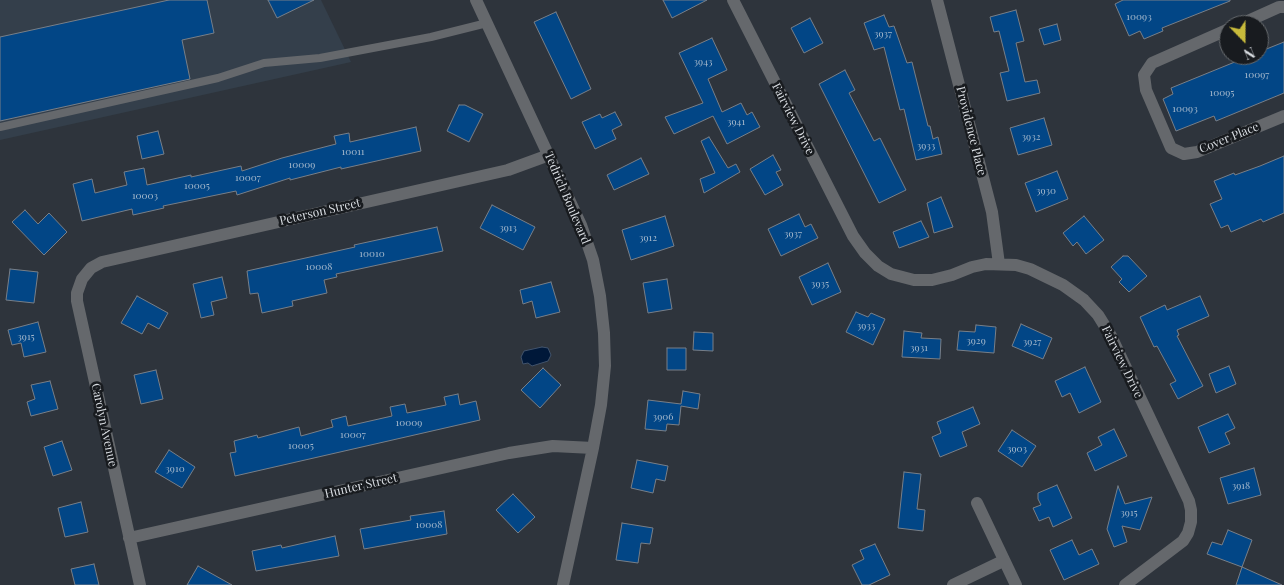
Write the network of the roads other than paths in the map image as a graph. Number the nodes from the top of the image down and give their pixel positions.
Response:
1 (476, 0) edge
2 (733, 0) edge
3 (937, 0) edge
4 (1284, 7) edge
5 (1261, 15) edge
6 (487, 23) junction
7 (1219, 33) edge
8 (1284, 116) edge
9 (0, 127) edge
10 (548, 155) junction
11 (999, 264) junction
12 (91, 268) joint
13 (593, 448) junction
14 (977, 503) dead end
15 (129, 538) junction
16 (1003, 561) junction
17 (140, 585) edge
18 (563, 585) edge
19 (953, 585) edge
20 (1016, 585) edge
21 (1125, 585) edge

1 - 6 street, Tedrich Boulevard
2 - 11 street, Fairview Drive
3 - 11 street, Providence Place
4 - 5 street
6 - 9 lane
6 - 10 street, Tedrich Boulevard
7 - 8 street, Cover Place
10 - 12 street, Peterson Street
10 - 13 street, Tedrich Boulevard
11 - 21 street, Fairview Drive
12 - 15 street, Carolyn Avenue
13 - 15 street, Hunter Street
13 - 18 street, Tedrich Boulevard
14 - 16 street
15 - 17 street, Carolyn Avenue
16 - 19 street
16 - 20 street

